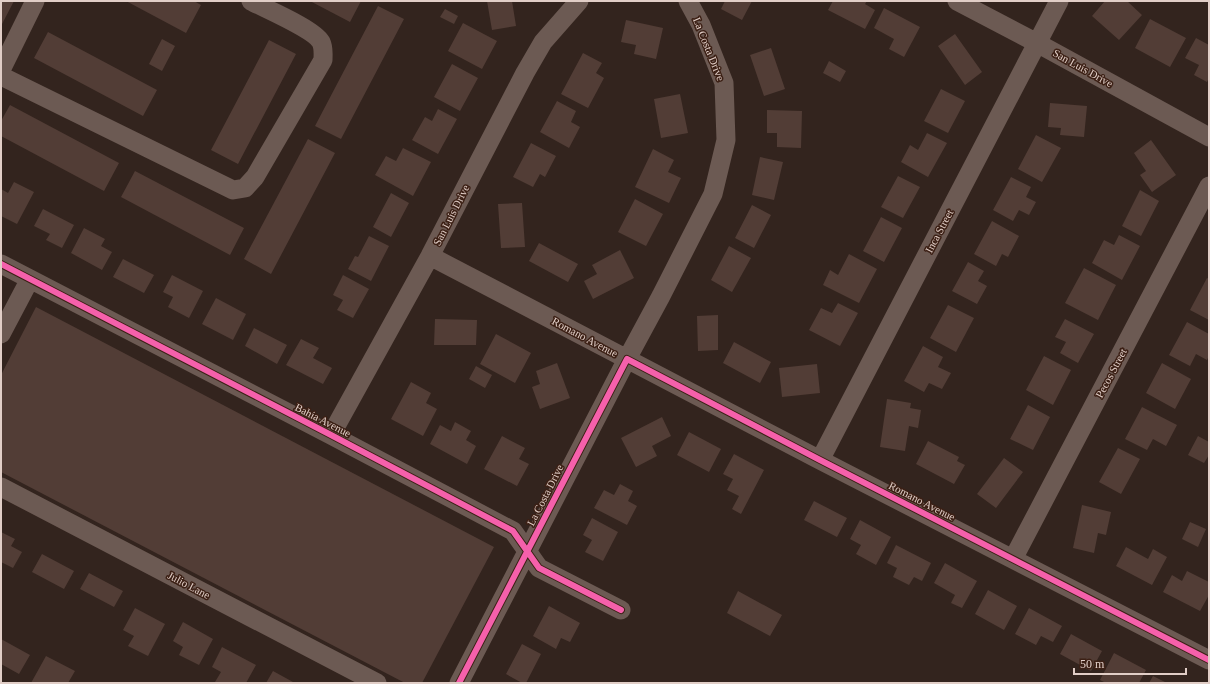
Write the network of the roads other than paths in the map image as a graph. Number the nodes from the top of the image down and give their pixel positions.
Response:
1 (35, 1) edge
2 (251, 1) edge
3 (579, 1) edge
4 (688, 1) edge
5 (957, 1) edge
6 (1059, 1) edge
7 (1038, 43) junction
8 (1, 70) edge
9 (1, 76) edge
10 (1209, 137) edge
11 (1209, 186) edge
12 (430, 256) junction
13 (1, 264) edge
14 (30, 279) junction
15 (1, 334) edge
16 (626, 359) junction
17 (331, 435) junction
18 (820, 460) junction
19 (1, 487) edge
20 (527, 551) junction
21 (1013, 559) junction
22 (621, 610) dead end
23 (1209, 660) edge
24 (377, 683) edge
25 (459, 683) edge

1 - 8 street
2 - 9 street
3 - 12 street, San Luis Drive
4 - 16 street, La Costa Drive
5 - 7 street, San Luis Drive
6 - 7 street, Inca Street
7 - 10 street, San Luis Drive
7 - 18 street, Inca Street
11 - 21 street, Pecos Street
12 - 16 street, Romano Avenue
12 - 17 street, San Luis Drive
13 - 14 street, Bahia Avenue
14 - 15 street
14 - 17 street, Bahia Avenue
16 - 18 street, Romano Avenue
16 - 20 street, La Costa Drive
17 - 20 street, Bahia Avenue
18 - 21 street, Romano Avenue
19 - 24 street, Julio Lane
20 - 22 street, Bahia Avenue
20 - 25 street, La Costa Drive
21 - 23 street, Romano Avenue

